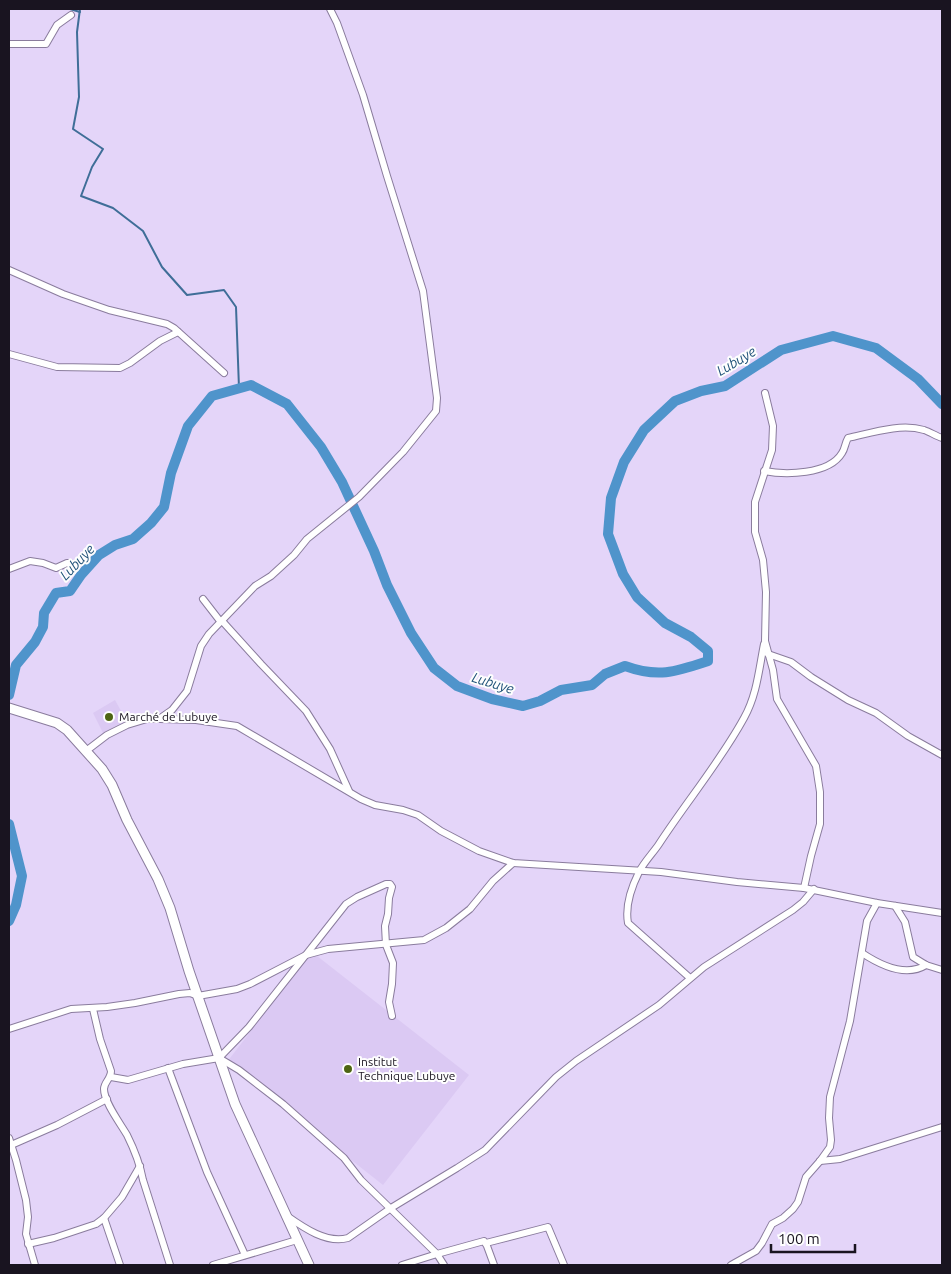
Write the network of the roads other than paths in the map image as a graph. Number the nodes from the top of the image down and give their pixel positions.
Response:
1 (330, 9) edge
2 (71, 15) dead end
3 (9, 44) edge
4 (9, 270) edge
5 (178, 332) junction
6 (9, 354) edge
7 (224, 372) dead end
8 (765, 393) dead end
9 (942, 438) edge
10 (764, 472) junction
11 (73, 564) dead end
12 (9, 569) edge
13 (203, 599) dead end
14 (220, 621) junction
15 (765, 641) junction
16 (768, 654) junction
17 (9, 708) edge
18 (159, 719) junction
19 (86, 751) junction
20 (942, 755) edge
21 (349, 791) junction
22 (513, 863) junction
23 (640, 871) junction
24 (804, 888) junction
25 (814, 889) junction
26 (877, 903) junction
27 (895, 906) junction
28 (942, 913) edge
29 (386, 945) junction
30 (862, 953) junction
31 (306, 955) junction
32 (926, 965) junction
33 (942, 970) edge
34 (690, 978) junction
35 (198, 996) junction
36 (93, 1009) junction
37 (392, 1016) dead end
38 (9, 1029) edge
39 (219, 1058) junction
40 (168, 1068) junction
41 (111, 1077) junction
42 (108, 1099) junction
43 (942, 1127) edge
44 (10, 1143) edge
45 (820, 1161) junction
46 (140, 1166) junction
47 (391, 1208) junction
48 (286, 1216) junction
49 (104, 1218) junction
50 (297, 1240) junction
51 (486, 1243) junction
52 (28, 1244) junction
53 (437, 1254) junction
54 (246, 1255) junction
55 (35, 1265) edge
56 (120, 1265) edge
57 (170, 1265) edge
58 (213, 1265) edge
59 (309, 1265) edge
60 (402, 1265) edge
61 (444, 1265) edge
62 (494, 1265) edge
63 (564, 1265) edge
64 (731, 1265) edge

1 - 14 street
2 - 3 street
4 - 5 street
5 - 6 street
5 - 7 street
8 - 10 street
9 - 10 street
10 - 15 street
11 - 12 street
13 - 14 street
14 - 18 street
14 - 21 street
15 - 16 street
15 - 23 street
16 - 20 street
16 - 24 street
17 - 19 street
18 - 19 street
18 - 21 street
19 - 35 street
21 - 22 street
22 - 23 street
22 - 29 street
23 - 24 street
23 - 34 street
24 - 25 street
25 - 26 street
25 - 34 street
26 - 27 street
26 - 30 street
27 - 28 street
27 - 32 street
29 - 31 street
29 - 31 street
29 - 37 street
30 - 32 street
30 - 45 street
31 - 35 street
31 - 39 street
32 - 33 street
34 - 47 street
35 - 36 street
35 - 39 street
36 - 38 street
36 - 41 street
39 - 40 street
39 - 47 street
39 - 48 street
40 - 41 street
40 - 54 street
41 - 42 street
42 - 44 street
42 - 46 street
43 - 45 street
44 - 52 street
45 - 64 street
46 - 49 street
46 - 57 street
47 - 48 street
47 - 53 street
48 - 50 street
49 - 52 street
49 - 56 street
50 - 54 street
50 - 59 street
51 - 53 street
51 - 62 street
51 - 63 street
52 - 55 street
53 - 60 street
53 - 61 street
54 - 58 street

